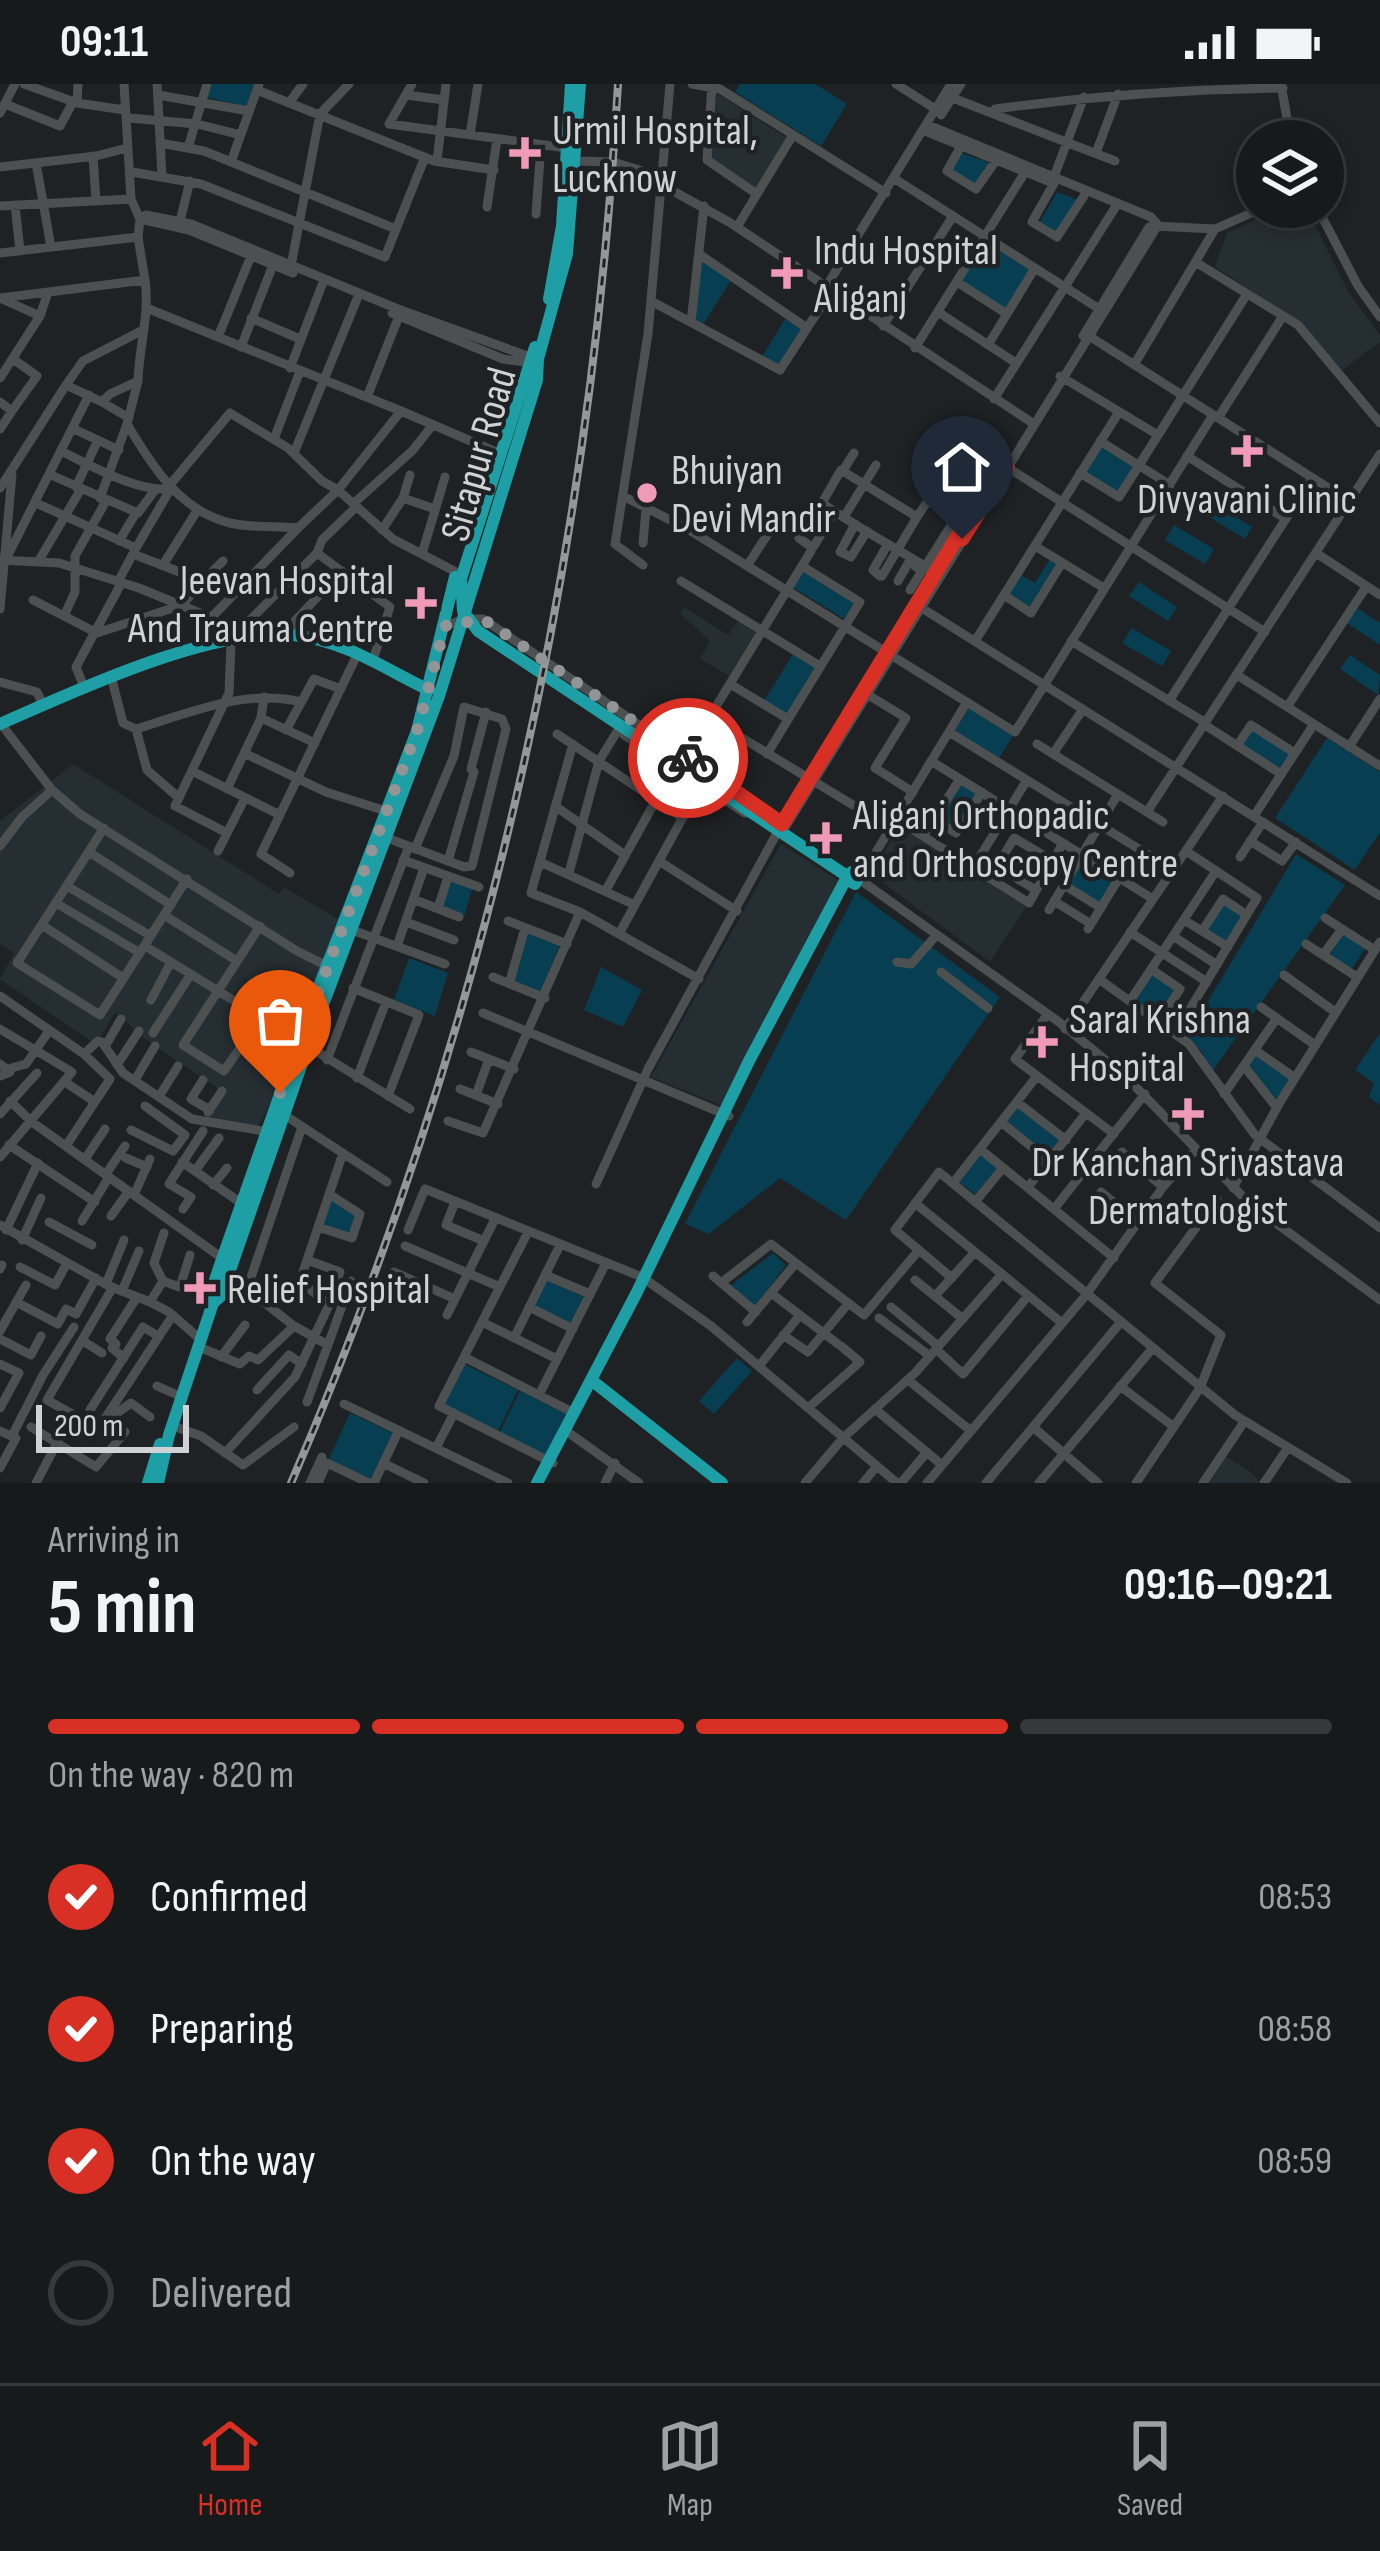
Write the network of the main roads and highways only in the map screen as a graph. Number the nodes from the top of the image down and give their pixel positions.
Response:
1 (574, 85) edge
2 (534, 361) junction
3 (501, 453) junction
4 (454, 626) junction
5 (230, 643) junction
6 (375, 663) junction
7 (84, 687) junction
8 (429, 690) junction
9 (0, 724) edge
10 (392, 813) junction
11 (332, 968) junction
12 (303, 1044) junction
13 (271, 1133) junction
14 (213, 1301) junction
15 (595, 1379) junction
16 (171, 1430) junction
17 (551, 1462) junction
18 (704, 1478) edge
19 (148, 1483) edge
20 (158, 1483) edge
21 (540, 1483) edge
22 (722, 1483) edge

1 - 2 main road, Sitapur Road
2 - 3 main road
2 - 4 main road, Sitapur Road
3 - 4 main road, Sitapur Road
3 - 15 main road
4 - 8 main road, Sitapur Road
4 - 10 main road, Sitapur Road
5 - 6 main road
5 - 6 main road
5 - 7 main road
5 - 7 main road
6 - 8 main road
7 - 9 main road
8 - 10 main road, Sitapur Road
10 - 11 main road, Sitapur Road
10 - 11 main road, Sitapur Road
11 - 12 main road, Sitapur Road
12 - 13 main road, Sitapur Road
12 - 13 main road, Sitapur Road
13 - 14 main road, Sitapur Road
13 - 14 main road, Sitapur Road
14 - 16 main road, Sitapur Road
15 - 17 main road
15 - 17 main road
15 - 18 main road
16 - 19 main road, Sitapur Road
16 - 20 main road, Sitapur Road
17 - 21 main road
18 - 22 main road

